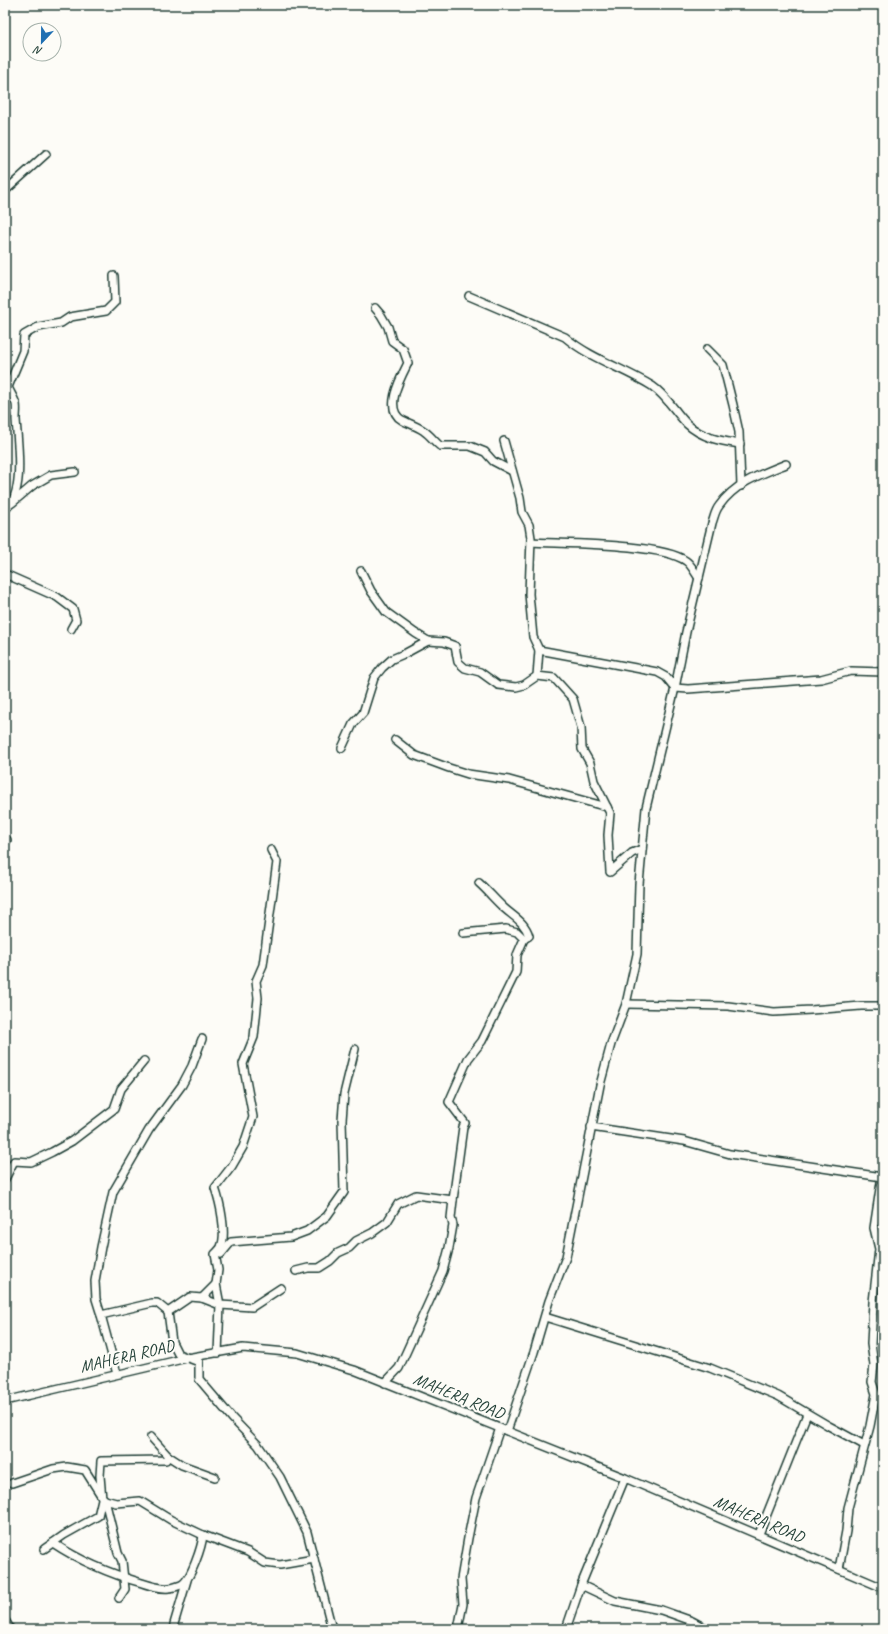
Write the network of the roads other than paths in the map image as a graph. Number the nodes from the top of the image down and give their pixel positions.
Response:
1 (46, 154) dead end
2 (5, 191) edge
3 (114, 276) dead end
4 (469, 296) dead end
5 (375, 308) dead end
6 (707, 349) dead end
7 (504, 440) dead end
8 (740, 444) junction
9 (786, 464) dead end
10 (512, 470) junction
11 (75, 472) dead end
12 (741, 486) junction
13 (6, 508) edge
14 (531, 542) junction
15 (361, 571) dead end
16 (5, 574) edge
17 (699, 578) junction
18 (71, 629) dead end
19 (428, 641) junction
20 (539, 650) junction
21 (883, 672) edge
22 (537, 676) junction
23 (675, 688) junction
24 (395, 740) dead end
25 (342, 748) dead end
26 (607, 807) junction
27 (642, 848) junction
28 (271, 850) dead end
29 (479, 883) dead end
30 (463, 933) dead end
31 (524, 939) junction
32 (626, 1004) junction
33 (883, 1006) edge
34 (202, 1039) dead end
35 (355, 1049) dead end
36 (144, 1061) dead end
37 (591, 1127) junction
38 (883, 1169) edge
39 (882, 1178) edge
40 (5, 1179) edge
41 (453, 1200) junction
42 (218, 1270) junction
43 (296, 1272) dead end
44 (216, 1284) junction
45 (281, 1288) dead end
46 (202, 1298) junction
47 (220, 1305) junction
48 (168, 1312) junction
49 (100, 1315) junction
50 (545, 1317) junction
51 (218, 1353) junction
52 (187, 1358) junction
53 (117, 1374) junction
54 (385, 1383) junction
55 (5, 1401) edge
56 (807, 1414) junction
57 (503, 1430) junction
58 (152, 1437) dead end
59 (864, 1445) junction
60 (168, 1456) junction
61 (215, 1477) dead end
62 (625, 1478) junction
63 (12, 1483) dead end
64 (103, 1498) junction
65 (759, 1534) junction
66 (203, 1535) junction
67 (53, 1543) junction
68 (44, 1549) dead end
69 (314, 1559) junction
70 (839, 1569) junction
71 (188, 1578) junction
72 (125, 1579) junction
73 (581, 1585) junction
74 (883, 1588) edge
75 (119, 1598) dead end
76 (5, 1622) edge
77 (9, 1629) edge
78 (174, 1629) edge
79 (332, 1629) edge
80 (458, 1629) edge
81 (566, 1629) edge
82 (707, 1629) edge

1 - 2 street
3 - 13 street
4 - 8 street
5 - 10 street
6 - 8 street
7 - 10 street
8 - 12 street
9 - 12 street
10 - 14 street
11 - 13 street
12 - 17 street
14 - 17 street
14 - 20 street
15 - 19 street
16 - 18 street
17 - 23 street
19 - 22 street
19 - 25 street
20 - 22 street
20 - 23 street
21 - 23 street
22 - 26 street
23 - 27 street
24 - 26 street
26 - 27 street
27 - 32 street
28 - 42 street
29 - 31 street
30 - 31 street
31 - 41 street
32 - 33 street
32 - 37 street
34 - 49 street
35 - 42 street
36 - 40 street
37 - 39 street
37 - 50 street
38 - 39 street
39 - 59 street
41 - 43 street
41 - 54 street
42 - 44 street
44 - 46 street
44 - 47 street
45 - 47 street
46 - 47 street
46 - 48 street
47 - 51 street
48 - 49 street
48 - 52 street
49 - 53 street
50 - 56 street
50 - 57 street
51 - 52 street, MAHERA ROAD
51 - 54 street, MAHERA ROAD
52 - 53 street, MAHERA ROAD
52 - 69 street
53 - 55 street, MAHERA ROAD
54 - 57 street, MAHERA ROAD
56 - 59 street
56 - 65 street
57 - 62 street, MAHERA ROAD
57 - 80 street
58 - 60 street
59 - 70 street
60 - 61 street
60 - 64 street
62 - 65 street, MAHERA ROAD
62 - 73 street
63 - 64 street
64 - 66 street
64 - 67 street
64 - 72 street
65 - 70 street, MAHERA ROAD
66 - 69 street
66 - 71 street
67 - 68 street
67 - 72 street
69 - 79 street
70 - 74 street, MAHERA ROAD
71 - 72 street
71 - 78 street
72 - 75 street
73 - 81 street
73 - 82 street
76 - 77 street

